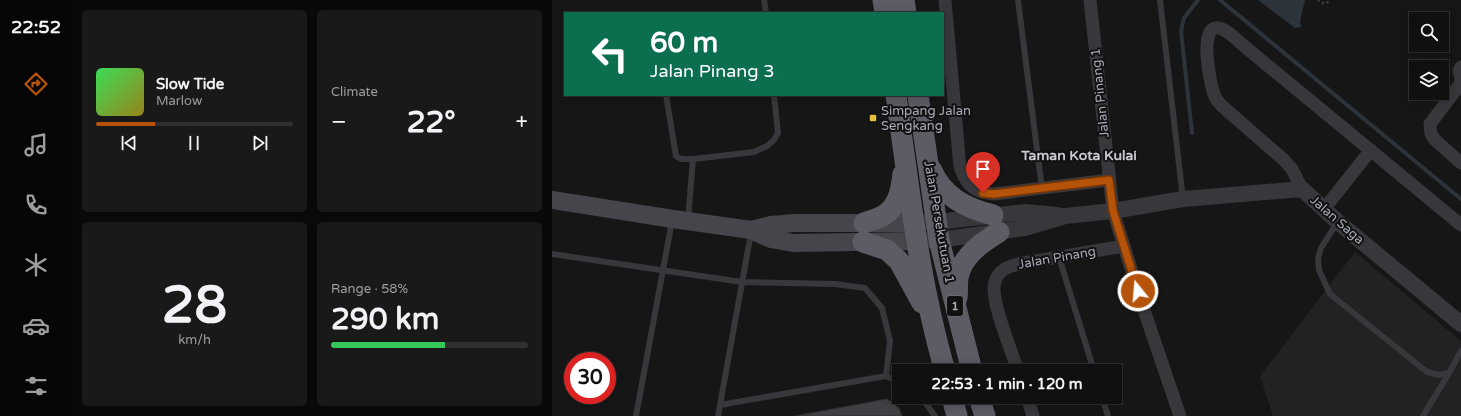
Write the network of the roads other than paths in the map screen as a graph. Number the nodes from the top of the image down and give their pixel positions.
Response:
1 (764, 0) edge
2 (884, 0) edge
3 (904, 0) edge
4 (946, 0) edge
5 (1018, 0) edge
6 (1090, 0) edge
7 (1160, 0) edge
8 (766, 12) edge
9 (885, 12) edge
10 (906, 12) edge
11 (1461, 67) edge
12 (1461, 79) edge
13 (1461, 83) edge
14 (666, 96) edge
15 (774, 96) edge
16 (896, 96) edge
17 (918, 96) edge
18 (1371, 150) junction
19 (905, 158) junction
20 (693, 159) junction
21 (928, 161) junction
22 (1461, 163) edge
23 (1109, 180) junction
24 (1042, 189) junction
25 (1302, 190) junction
26 (1183, 199) junction
27 (552, 200) edge
28 (1324, 209) junction
29 (1113, 211) junction
30 (680, 220) junction
31 (1338, 222) junction
32 (996, 223) junction
33 (1461, 225) edge
34 (751, 230) junction
35 (938, 231) junction
36 (864, 232) junction
37 (915, 232) junction
38 (1124, 246) junction
39 (552, 254) edge
40 (1059, 257) junction
41 (663, 271) junction
42 (742, 282) junction
43 (957, 312) junction
44 (1461, 324) edge
45 (935, 331) junction
46 (1461, 351) edge
47 (942, 364) edge
48 (970, 364) edge
49 (1016, 364) edge
50 (1092, 364) edge
51 (1449, 373) junction
52 (886, 376) junction
53 (892, 379) edge
54 (926, 404) edge
55 (954, 404) edge
56 (981, 404) edge
57 (1029, 404) edge
58 (1104, 404) edge
59 (720, 405) junction
60 (636, 416) edge
61 (718, 416) edge
62 (935, 416) edge
63 (957, 416) edge
64 (985, 416) edge
65 (1033, 416) edge
66 (1108, 416) edge
67 (1180, 416) edge
68 (1423, 416) edge

1 - 8 lane
2 - 9 highway
3 - 10 highway
4 - 24 street
5 - 24 lane
6 - 23 street, Jalan Pinang 1
7 - 26 lane
11 - 12 street
13 - 22 street
14 - 20 lane
15 - 20 lane
16 - 19 highway, Jalan Persekutuan 1 / 1
17 - 21 highway, Jalan Persekutuan 1 / 1
18 - 25 street, Jalan Saga
18 - 28 street
18 - 33 street
19 - 36 highway
19 - 37 highway, Jalan Persekutuan 1 / 1
20 - 30 lane
21 - 32 highway
21 - 35 highway, Jalan Persekutuan 1 / 1
23 - 24 street
23 - 29 street, Jalan Pinang 1
25 - 26 street
25 - 28 street, Jalan Saga
26 - 29 street
27 - 30 main road
28 - 31 street, Jalan Saga
29 - 32 street
29 - 38 street, Jalan Pinang 1
30 - 34 main road
30 - 41 lane
31 - 44 street, Jalan Saga
31 - 51 lane
32 - 35 street
32 - 43 highway
34 - 36 main road
34 - 42 lane
35 - 37 street
35 - 43 highway, Jalan Persekutuan 1 / 1
36 - 37 main road
36 - 45 highway
37 - 45 highway, Jalan Persekutuan 1 / 1
38 - 40 street, Jalan Pinang
38 - 67 street, Jalan Pinang 1
39 - 41 lane
40 - 49 street, Jalan Pinang
40 - 50 lane
41 - 42 lane
41 - 60 lane
42 - 52 lane
42 - 59 lane
43 - 48 highway, Jalan Persekutuan 1 / 1
45 - 47 highway, Jalan Persekutuan 1 / 1
46 - 51 lane
51 - 68 lane
52 - 53 lane
52 - 59 lane
54 - 62 lane
55 - 63 highway
56 - 64 highway
57 - 65 street
58 - 66 lane
59 - 61 lane

